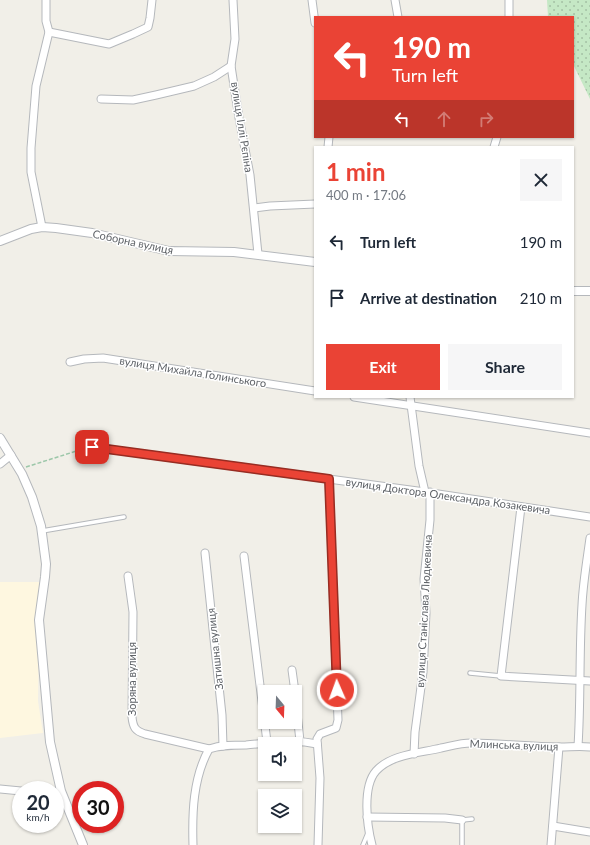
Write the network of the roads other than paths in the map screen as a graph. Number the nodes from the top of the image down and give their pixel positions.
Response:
1 (46, 0) edge
2 (152, 0) edge
3 (233, 0) edge
4 (312, 0) edge
5 (395, 0) edge
6 (509, 0) edge
7 (314, 16) edge
8 (398, 16) edge
9 (509, 16) edge
10 (49, 32) junction
11 (231, 66) junction
12 (101, 99) dead end
13 (314, 204) edge
14 (254, 208) junction
15 (42, 227) junction
16 (0, 241) edge
17 (258, 254) junction
18 (314, 262) edge
19 (574, 291) edge
20 (590, 291) edge
21 (70, 362) dead end
22 (314, 391) edge
23 (360, 398) edge
24 (410, 398) edge
25 (410, 406) junction
26 (590, 432) edge
27 (0, 438) edge
28 (92, 447) road end
29 (11, 455) junction
30 (0, 464) edge
31 (329, 479) junction
32 (428, 492) junction
33 (521, 507) junction
34 (124, 517) dead end
35 (590, 517) edge
36 (41, 531) junction
37 (590, 538) edge
38 (205, 553) dead end
39 (244, 556) dead end
40 (128, 576) dead end
41 (586, 597) edge
42 (292, 670) dead end
43 (470, 673) dead end
44 (501, 676) junction
45 (579, 680) junction
46 (590, 681) edge
47 (294, 685) edge
48 (266, 737) edge
49 (302, 741) edge
50 (258, 743) edge
51 (317, 744) junction
52 (223, 746) junction
53 (578, 746) junction
54 (559, 747) junction
55 (590, 747) edge
56 (209, 749) junction
57 (414, 754) junction
58 (56, 781) edge
59 (0, 789) edge
60 (12, 790) edge
61 (64, 804) edge
62 (367, 817) junction
63 (462, 820) junction
64 (472, 820) dead end
65 (553, 826) junction
66 (368, 832) junction
67 (590, 832) edge
68 (83, 845) edge
69 (193, 845) edge
70 (318, 845) edge
71 (363, 845) edge
72 (372, 845) edge
73 (462, 845) edge
74 (551, 845) edge

1 - 10 street
2 - 10 street
3 - 11 street, вулиця Іллі Рєпіна
4 - 7 street
5 - 8 street
6 - 9 street
10 - 15 street
11 - 12 street
11 - 14 street, вулиця Іллі Рєпіна
13 - 14 street
14 - 17 street, вулиця Іллі Рєпіна
15 - 16 street, Соборна вулиця
15 - 17 street, Соборна вулиця
17 - 18 street, Соборна вулиця
19 - 20 street
21 - 22 street, вулиця Михайла Голинського
23 - 25 street
24 - 25 street, вулиця Станіслава Людкевича
25 - 26 street
25 - 32 street, вулиця Станіслава Людкевича
27 - 29 street
28 - 31 street, вулиця Доктора Олександра Козакевича
29 - 30 street
29 - 36 street
31 - 32 street, вулиця Доктора Олександра Козакевича
31 - 51 street
32 - 33 street, вулиця Доктора Олександра Козакевича
32 - 57 street, вулиця Станіслава Людкевича
33 - 35 street, вулиця Доктора Олександра Козакевича
33 - 44 street
34 - 36 lane
36 - 58 street
37 - 41 street
38 - 52 street, Затишна вулиця
39 - 48 street
40 - 56 street, Зоряна вулиця
41 - 45 street
42 - 47 street
43 - 44 lane
44 - 45 street
45 - 46 street
45 - 53 street
49 - 51 street
50 - 52 street
51 - 70 street
52 - 56 street
53 - 54 street, Млинська вулиця
53 - 55 street, Млинська вулиця
54 - 57 street, Млинська вулиця
54 - 65 street
56 - 69 street
57 - 62 street, Млинська вулиця
59 - 60 street
61 - 68 street
62 - 63 street
62 - 66 street, Млинська вулиця
63 - 64 lane
63 - 73 lane
65 - 67 street
65 - 74 street
66 - 71 lane
66 - 72 street, Млинська вулиця

